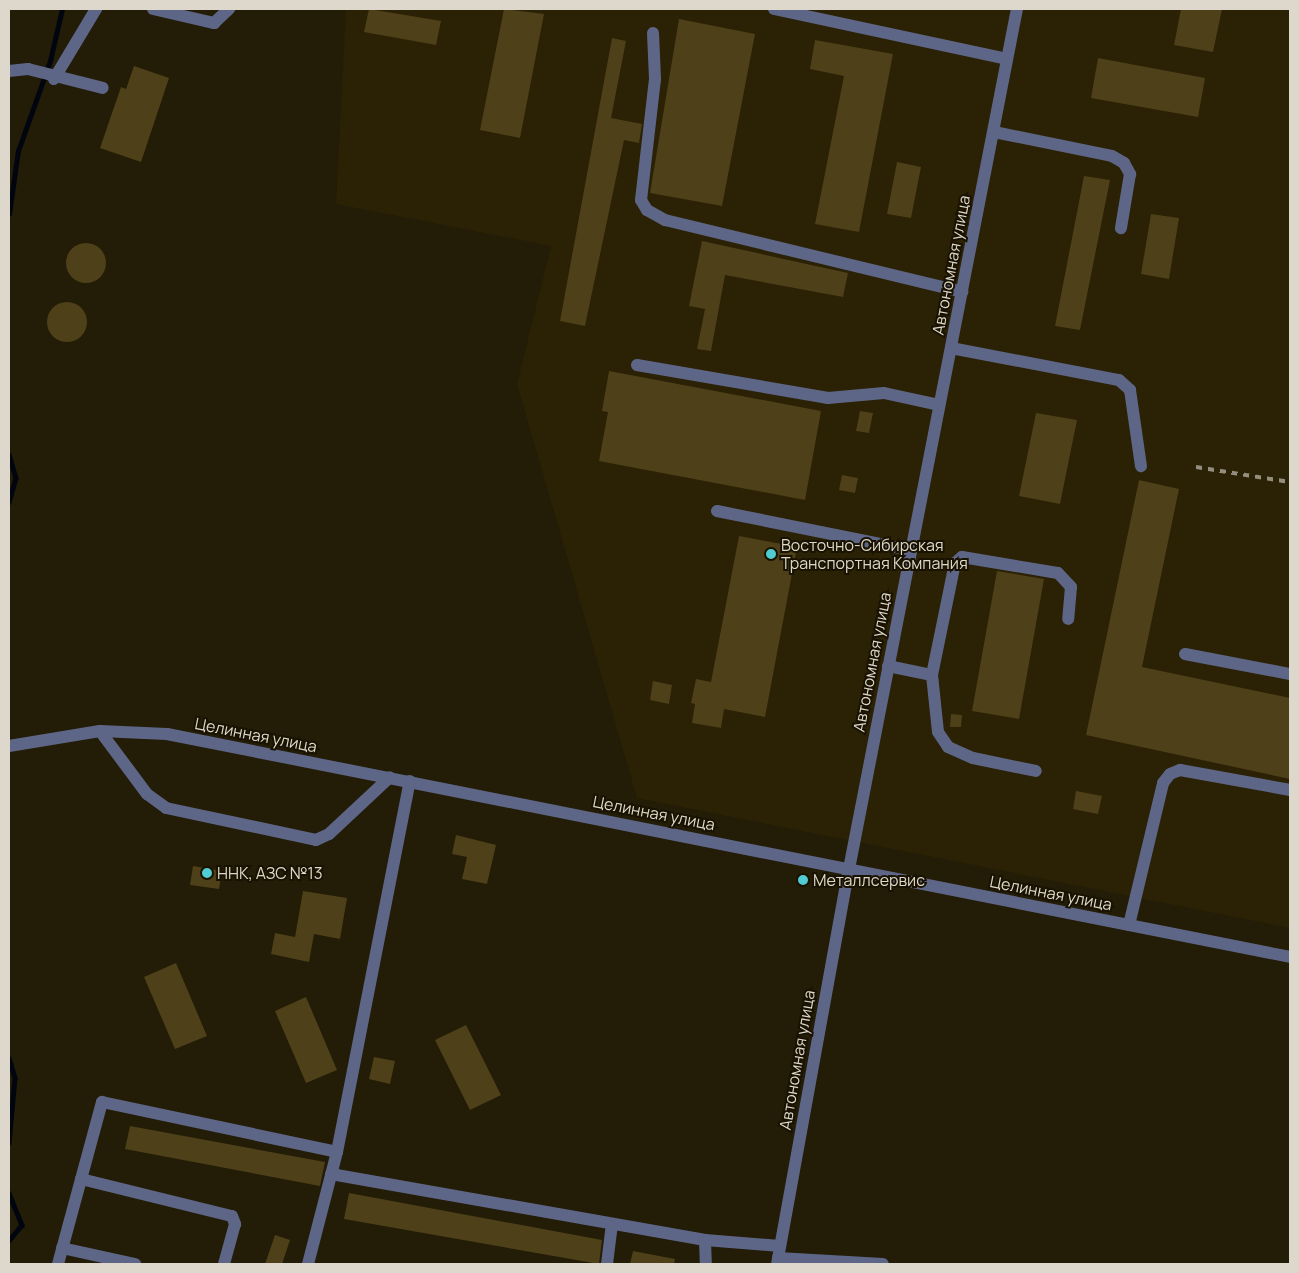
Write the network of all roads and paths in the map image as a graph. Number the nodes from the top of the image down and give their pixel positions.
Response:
1 (96, 9) edge
2 (153, 9) edge
3 (229, 9) edge
4 (774, 9) edge
5 (1017, 9) edge
6 (653, 33) dead end
7 (1007, 59) junction
8 (9, 71) edge
9 (54, 78) junction
10 (104, 88) dead end
11 (994, 132) junction
12 (1121, 228) dead end
13 (962, 292) junction
14 (951, 348) junction
15 (637, 365) dead end
16 (940, 405) junction
17 (1141, 466) dead end
18 (717, 511) dead end
19 (911, 550) junction
20 (1068, 619) dead end
21 (1185, 654) dead end
22 (888, 666) junction
23 (1290, 674) edge
24 (932, 675) junction
25 (100, 731) junction
26 (9, 746) edge
27 (1036, 771) dead end
28 (390, 778) junction
29 (410, 781) junction
30 (1290, 790) edge
31 (848, 869) junction
32 (1129, 925) junction
33 (1290, 957) edge
34 (337, 1152) junction
35 (331, 1174) junction
36 (81, 1179) junction
37 (612, 1224) junction
38 (705, 1240) junction
39 (62, 1248) junction
40 (779, 1256) edge
41 (58, 1264) edge
42 (135, 1264) edge
43 (224, 1264) edge
44 (308, 1264) edge
45 (607, 1264) edge
46 (706, 1264) edge
47 (883, 1264) edge

1 - 9 street
2 - 3 street
4 - 7 street
5 - 7 street, Автономная улица
6 - 13 street
7 - 11 street, Автономная улица
8 - 9 street
9 - 10 street
11 - 12 street
11 - 13 street, Автономная улица
13 - 14 street, Автономная улица
14 - 16 street, Автономная улица
14 - 17 street
15 - 16 street
16 - 19 street, Автономная улица
18 - 19 street
19 - 22 street, Автономная улица
20 - 24 street
21 - 23 street
22 - 24 street
22 - 31 street, Автономная улица
24 - 27 street
25 - 26 street, Целинная улица
25 - 28 street, Целинная улица
25 - 28 street
28 - 29 street, Целинная улица
29 - 31 street, Целинная улица
29 - 34 street
30 - 32 street
31 - 32 street, Целинная улица
31 - 40 street, Автономная улица
32 - 33 street, Целинная улица
34 - 35 street
34 - 36 street
35 - 37 street
35 - 44 street
36 - 39 street
36 - 43 street
37 - 38 street
37 - 45 street
38 - 40 street
38 - 46 street
39 - 41 street
39 - 42 street
40 - 47 street

